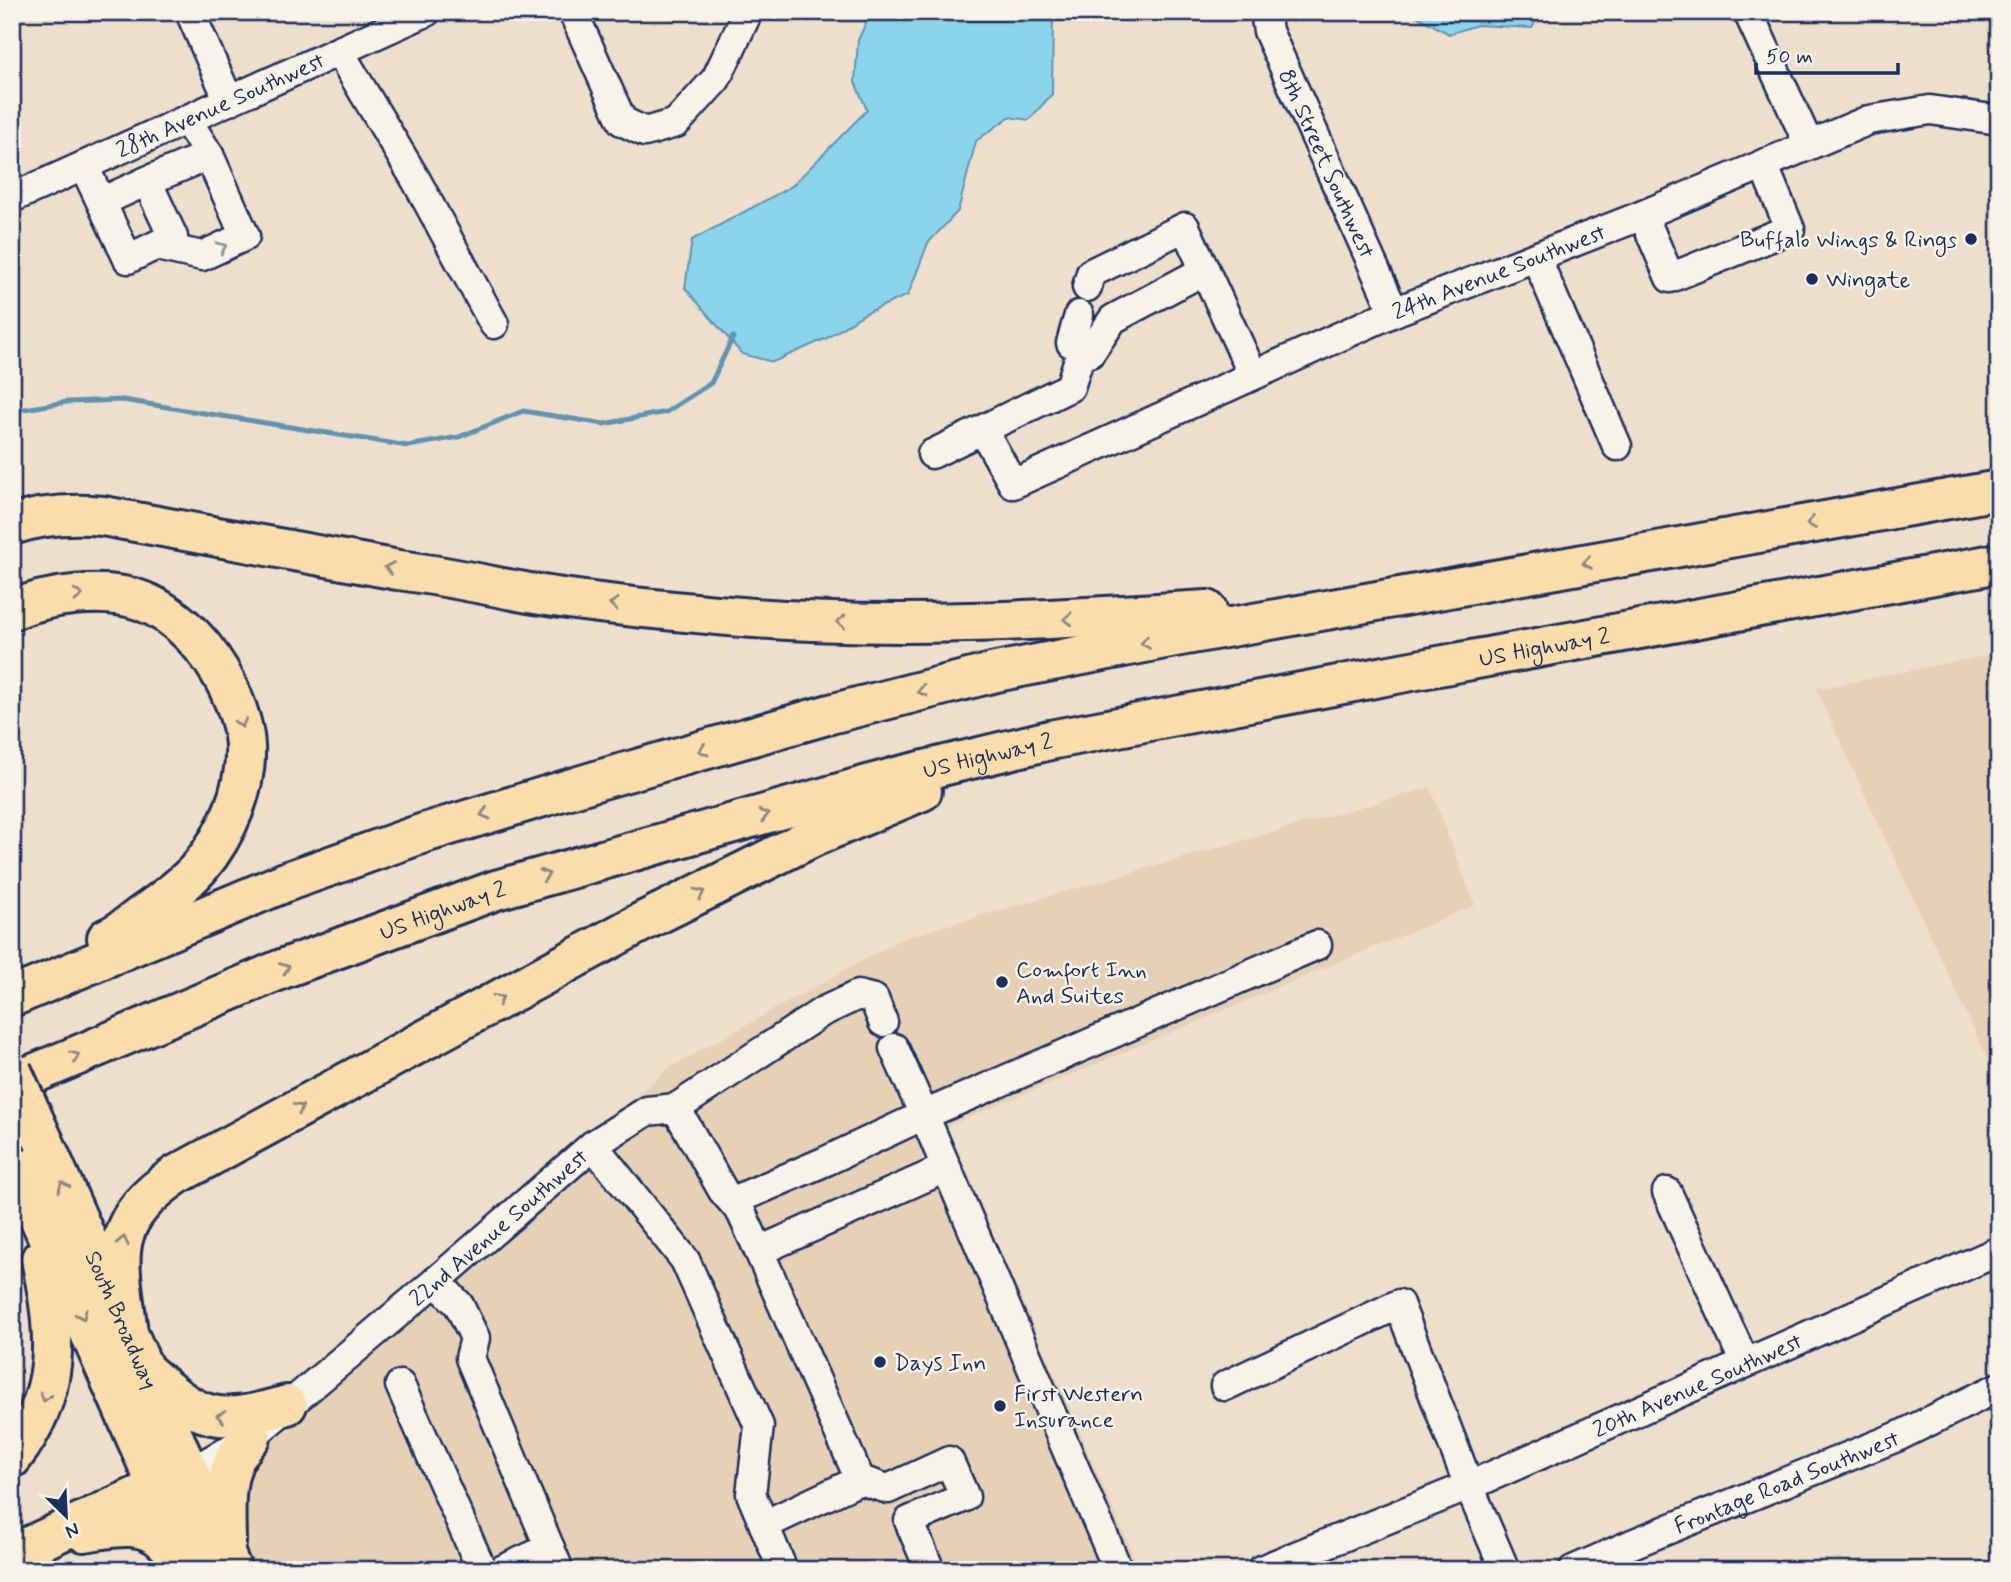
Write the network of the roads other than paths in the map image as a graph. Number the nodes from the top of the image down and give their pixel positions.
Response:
1 (190, 12) edge
2 (426, 12) edge
3 (573, 12) edge
4 (748, 12) edge
5 (1265, 12) edge
6 (1748, 12) edge
7 (339, 51) junction
8 (229, 101) junction
9 (187, 120) junction
10 (1998, 120) edge
11 (1809, 145) junction
12 (209, 155) junction
13 (1763, 164) junction
14 (84, 166) junction
15 (147, 181) junction
16 (12, 198) edge
17 (101, 202) junction
18 (1643, 215) junction
19 (157, 246) junction
20 (1536, 257) junction
21 (1205, 270) junction
22 (1087, 287) dead end
23 (1394, 312) junction
24 (1079, 315) dead end
25 (494, 324) dead end
26 (1082, 349) junction
27 (1254, 375) junction
28 (984, 430) junction
29 (1617, 446) dead end
30 (932, 454) dead end
31 (1999, 471) edge
32 (1999, 490) edge
33 (1856, 514) junction
34 (12, 525) edge
35 (1999, 563) edge
36 (1405, 596) junction
37 (12, 610) edge
38 (1118, 727) junction
39 (1317, 945) dead end
40 (12, 997) edge
41 (883, 1022) dead end
42 (894, 1048) dead end
43 (12, 1071) edge
44 (12, 1083) edge
45 (676, 1108) junction
46 (924, 1115) junction
47 (593, 1145) junction
48 (23, 1160) edge
49 (946, 1168) junction
50 (1667, 1192) dead end
51 (733, 1201) junction
52 (759, 1251) junction
53 (1999, 1251) edge
54 (436, 1281) junction
55 (128, 1333) junction
56 (1745, 1363) junction
57 (144, 1369) junction
58 (400, 1385) dead end
59 (1225, 1386) dead end
60 (1999, 1387) edge
61 (287, 1405) junction
62 (250, 1437) junction
63 (12, 1458) edge
64 (173, 1480) junction
65 (860, 1480) junction
66 (1469, 1486) junction
67 (1397, 1516) junction
68 (764, 1525) junction
69 (47, 1538) junction
70 (12, 1554) edge
71 (555, 1559) edge
72 (217, 1565) edge
73 (186, 1570) edge
74 (482, 1570) edge
75 (502, 1570) edge
76 (782, 1570) edge
77 (930, 1570) edge
78 (1118, 1570) edge
79 (1261, 1570) edge
80 (1296, 1570) edge
81 (1505, 1570) edge
82 (1573, 1570) edge

1 - 8 street
2 - 7 street, 28th Avenue Southwest
3 - 4 street
5 - 23 street, 8th Street Southwest
6 - 11 street
7 - 8 street, 28th Avenue Southwest
7 - 25 street
8 - 9 street, 28th Avenue Southwest
9 - 12 street
9 - 14 street, 28th Avenue Southwest
10 - 11 street, 24th Avenue Southwest
11 - 13 street, 24th Avenue Southwest
12 - 15 street
19 -> 12 street
13 - 18 street, 24th Avenue Southwest
13 - 18 street
14 - 16 street, 28th Avenue Southwest
14 - 17 street
15 - 17 street
15 - 19 street
17 - 19 street
18 - 20 street, 24th Avenue Southwest
20 - 23 street, 24th Avenue Southwest
20 - 29 street
21 - 22 street
21 - 26 street
21 - 27 street
23 - 27 street, 24th Avenue Southwest
24 - 26 street
26 - 28 street
27 - 28 street, 24th Avenue Southwest
28 - 30 street
31 - 33 highway
32 - 33 highway
33 -> 36 highway
36 -> 34 highway
35 - 38 highway, US Highway 2
36 -> 40 highway
37 -> 40 highway
44 -> 38 highway, US Highway 2
55 -> 38 highway
39 - 46 street
41 - 45 street
42 - 46 street
43 - 48 highway, South Broadway, bridge
45 - 47 street
45 - 51 street
46 - 49 street
46 - 51 street
47 - 54 street, 22nd Avenue Southwest
47 - 68 street, 22nd Avenue Southwest
55 -> 48 highway, South Broadway
48 -> 63 highway
48 -> 64 highway, South Broadway
49 - 52 street
49 - 78 street
50 - 56 street
51 - 52 street
52 - 65 street
53 - 56 street, 20th Avenue Southwest
54 - 61 street, 22nd Avenue Southwest
54 - 71 street
55 - 57 highway, South Broadway
56 - 66 street, 20th Avenue Southwest
61 -> 57 highway
57 - 64 highway, South Broadway
58 - 74 street
59 - 66 street
60 - 82 street, Frontage Road Southwest
61 - 62 street, 22nd Avenue Southwest
62 - 64 street, 22nd Avenue Southwest
62 - 72 highway
64 - 69 highway
64 - 72 highway, South Broadway
65 - 68 street
65 - 77 street
66 - 67 street, 20th Avenue Southwest
66 - 81 street
67 - 79 street, 20th Avenue Southwest
67 - 80 street, 20th Avenue Southwest
68 - 76 street, 22nd Avenue Southwest
69 - 70 highway
69 - 73 highway
71 - 75 street

